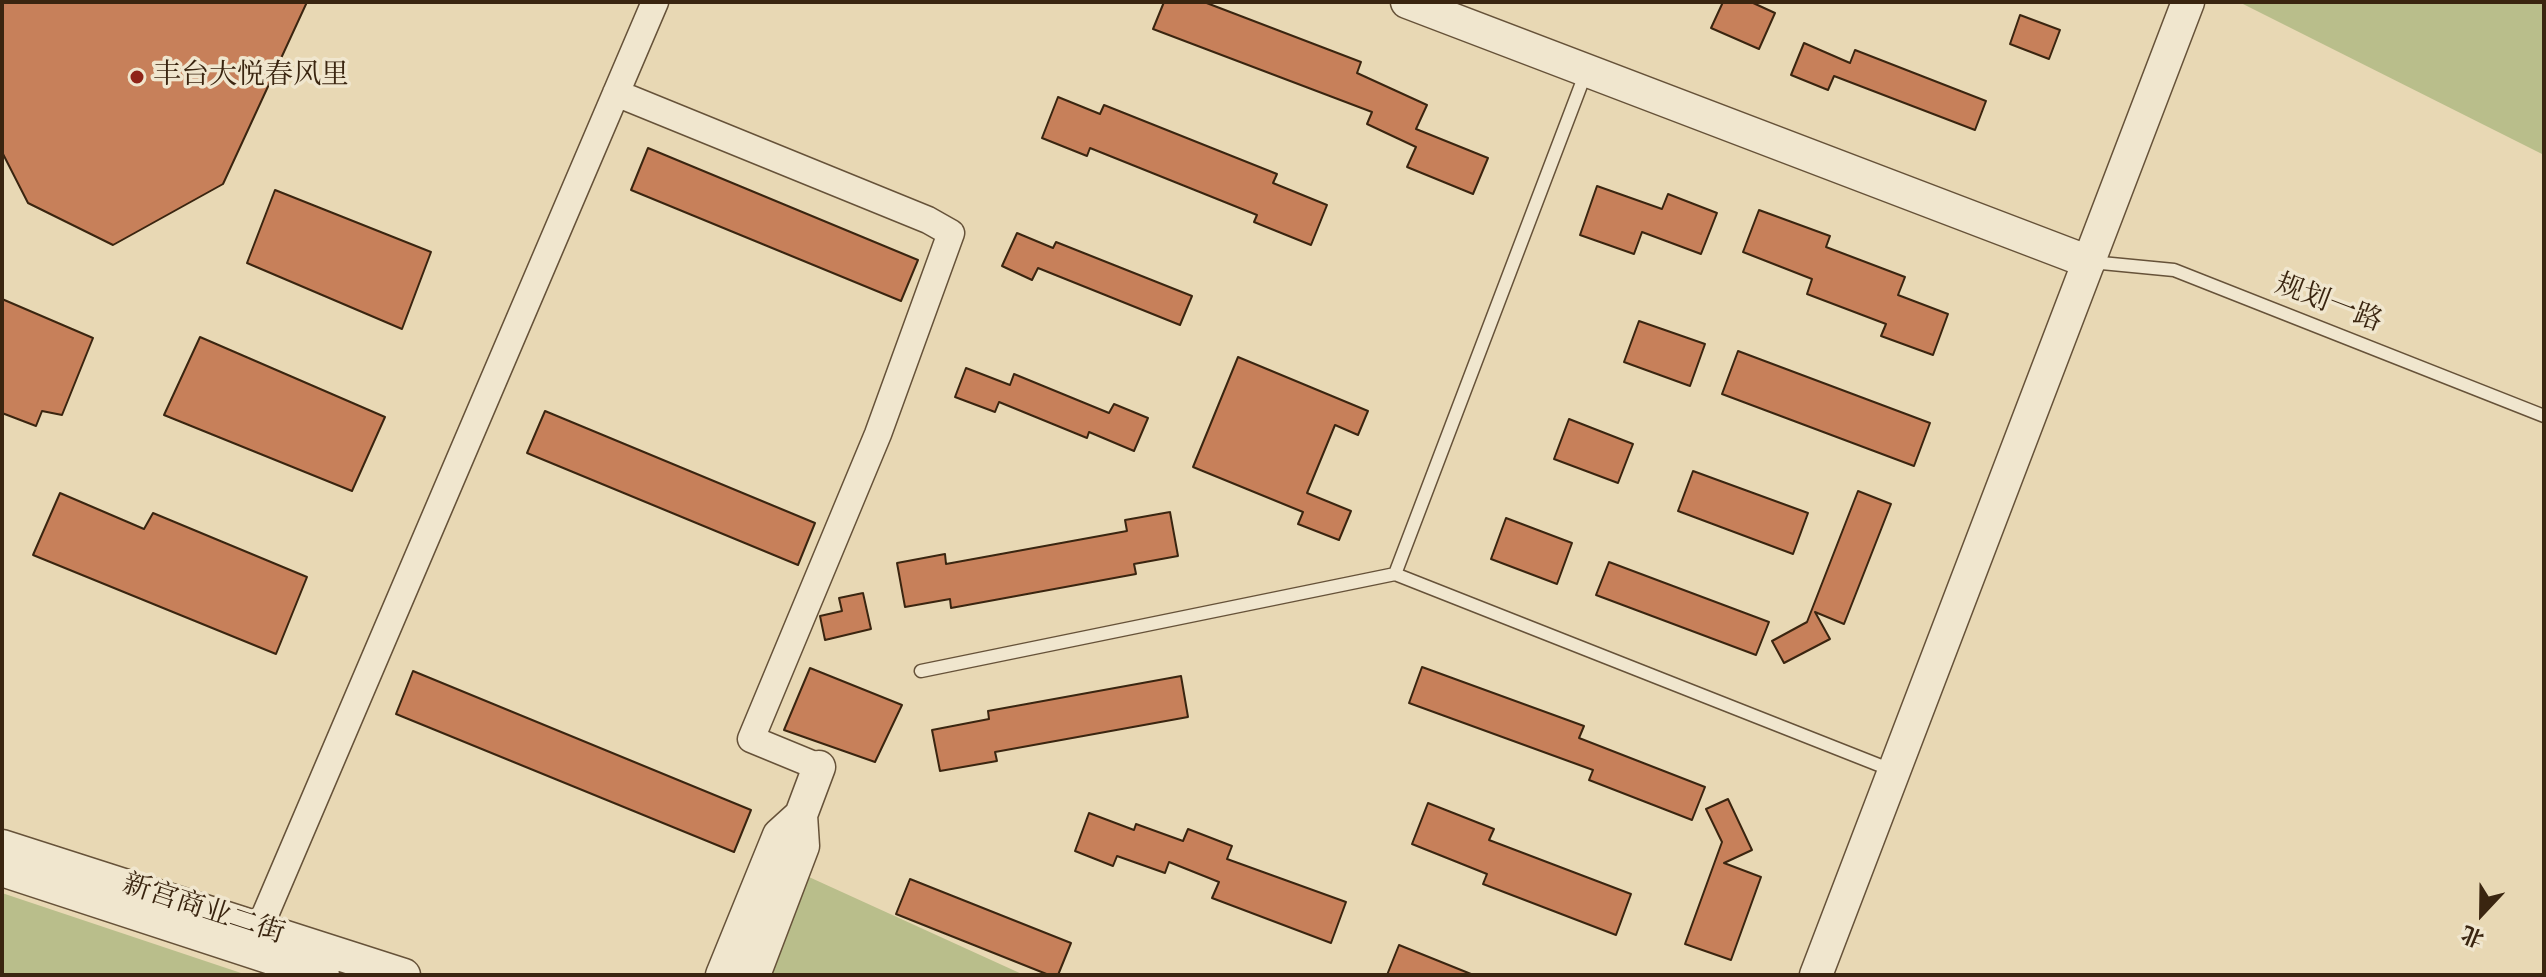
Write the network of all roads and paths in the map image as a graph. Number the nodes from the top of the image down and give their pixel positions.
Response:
1 (655, 2) edge
2 (1407, 2) edge
3 (2188, 2) edge
4 (1586, 70) junction
5 (616, 93) junction
6 (2089, 262) junction
7 (2544, 416) edge
8 (1395, 574) junction
9 (921, 671) dead end
10 (819, 767) joint
11 (1894, 771) junction
12 (801, 815) junction
13 (2, 846) edge
14 (2, 870) edge
15 (259, 929) junction
16 (323, 975) edge
17 (404, 975) edge
18 (722, 975) edge
19 (754, 975) edge
20 (1816, 975) edge

1 - 5 street
2 - 4 street
3 - 6 street
4 - 6 street
4 - 8 lane
5 - 10 street
5 - 15 street
6 - 7 lane, 规划一路
6 - 11 street
8 - 9 lane
8 - 11 lane
10 - 12 street
11 - 20 street
12 - 18 street
12 - 19 street
13 - 15 street, 新宫商业二街
14 - 16 street, 新宫商业二街
15 - 17 street, 新宫商业二街

